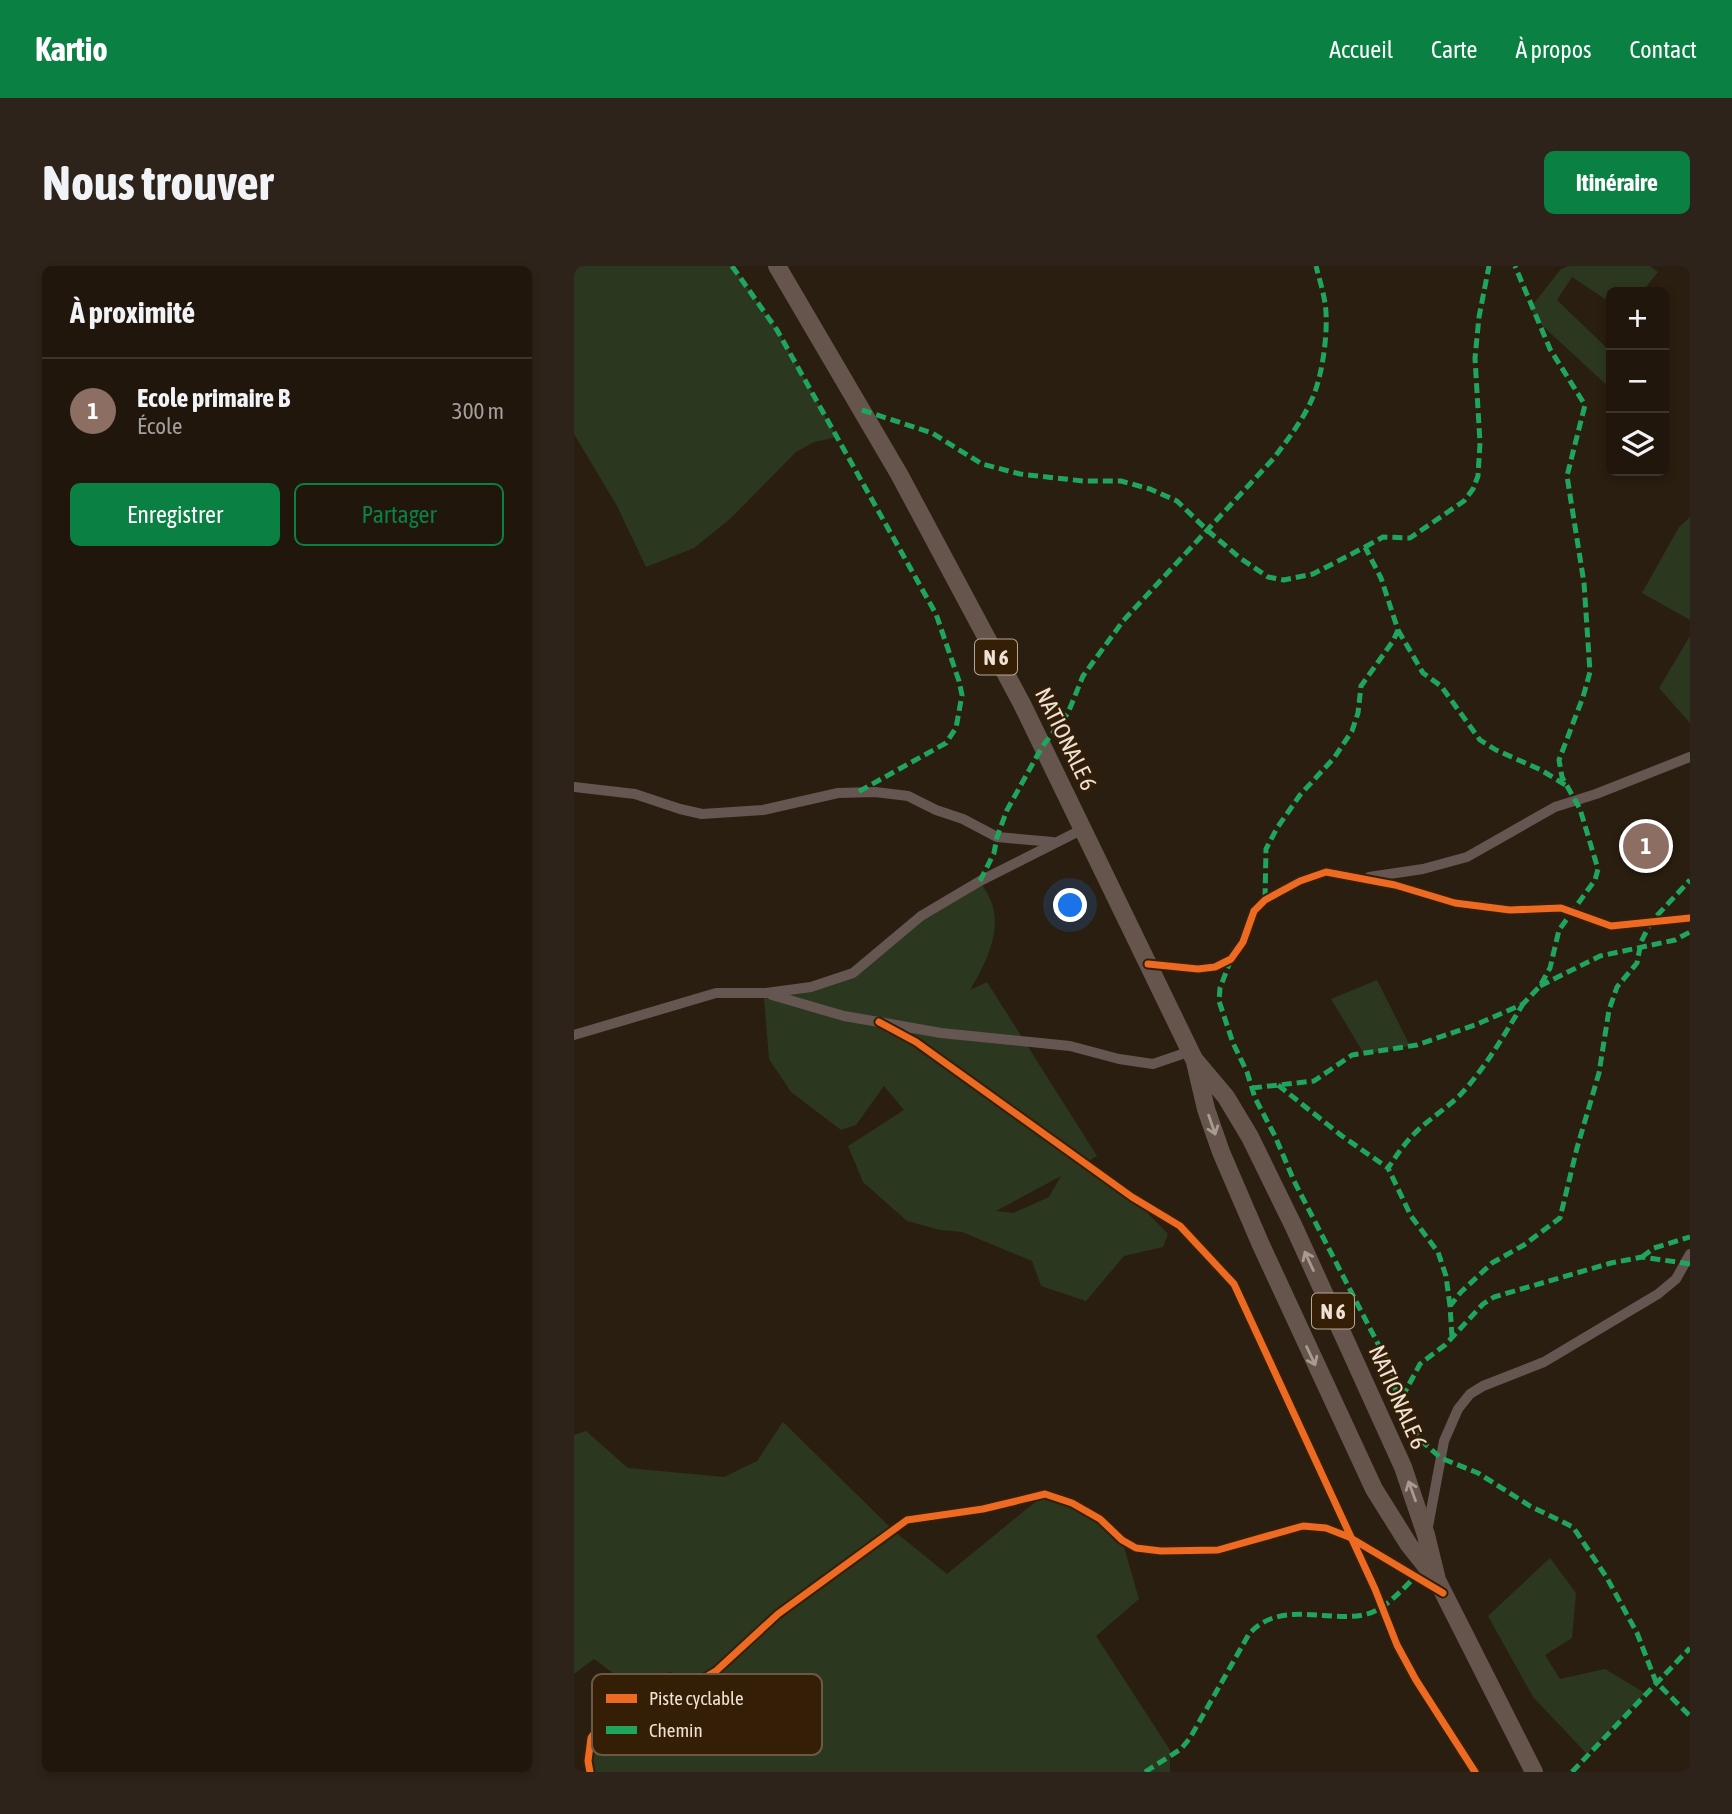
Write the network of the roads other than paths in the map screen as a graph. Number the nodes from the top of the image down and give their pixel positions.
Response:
1 (777, 266) edge
2 (1690, 757) edge
3 (574, 787) edge
4 (1083, 829) junction
5 (1054, 842) junction
6 (1360, 878) junction
7 (1690, 918) edge
8 (1148, 964) junction
9 (766, 993) junction
10 (879, 1022) junction
11 (574, 1035) edge
12 (1192, 1055) junction
13 (1690, 1254) edge
14 (1426, 1535) junction
15 (1349, 1537) junction
16 (1440, 1586) junction
17 (711, 1674) edge
18 (592, 1736) edge
19 (590, 1772) edge
20 (1475, 1772) edge
21 (1534, 1772) edge

1 - 4 main road, NATIONALE 6 / N 6
2 - 6 street
3 - 5 street
4 - 5 street
4 - 8 main road, NATIONALE 6 / N 6
5 - 9 street
6 - 7 street
6 - 8 street
8 - 12 main road, NATIONALE 6 / N 6
9 - 10 street
9 - 11 street
10 - 12 street
10 - 15 street
14 -> 12 main road, NATIONALE 6 / N 6
12 -> 16 main road, NATIONALE 6 / N 6
13 - 14 street
14 - 16 main road, NATIONALE 6 / N 6
15 - 16 street
15 - 17 street
15 - 20 street
16 - 21 main road, NATIONALE 6 / N 6
18 - 19 street

